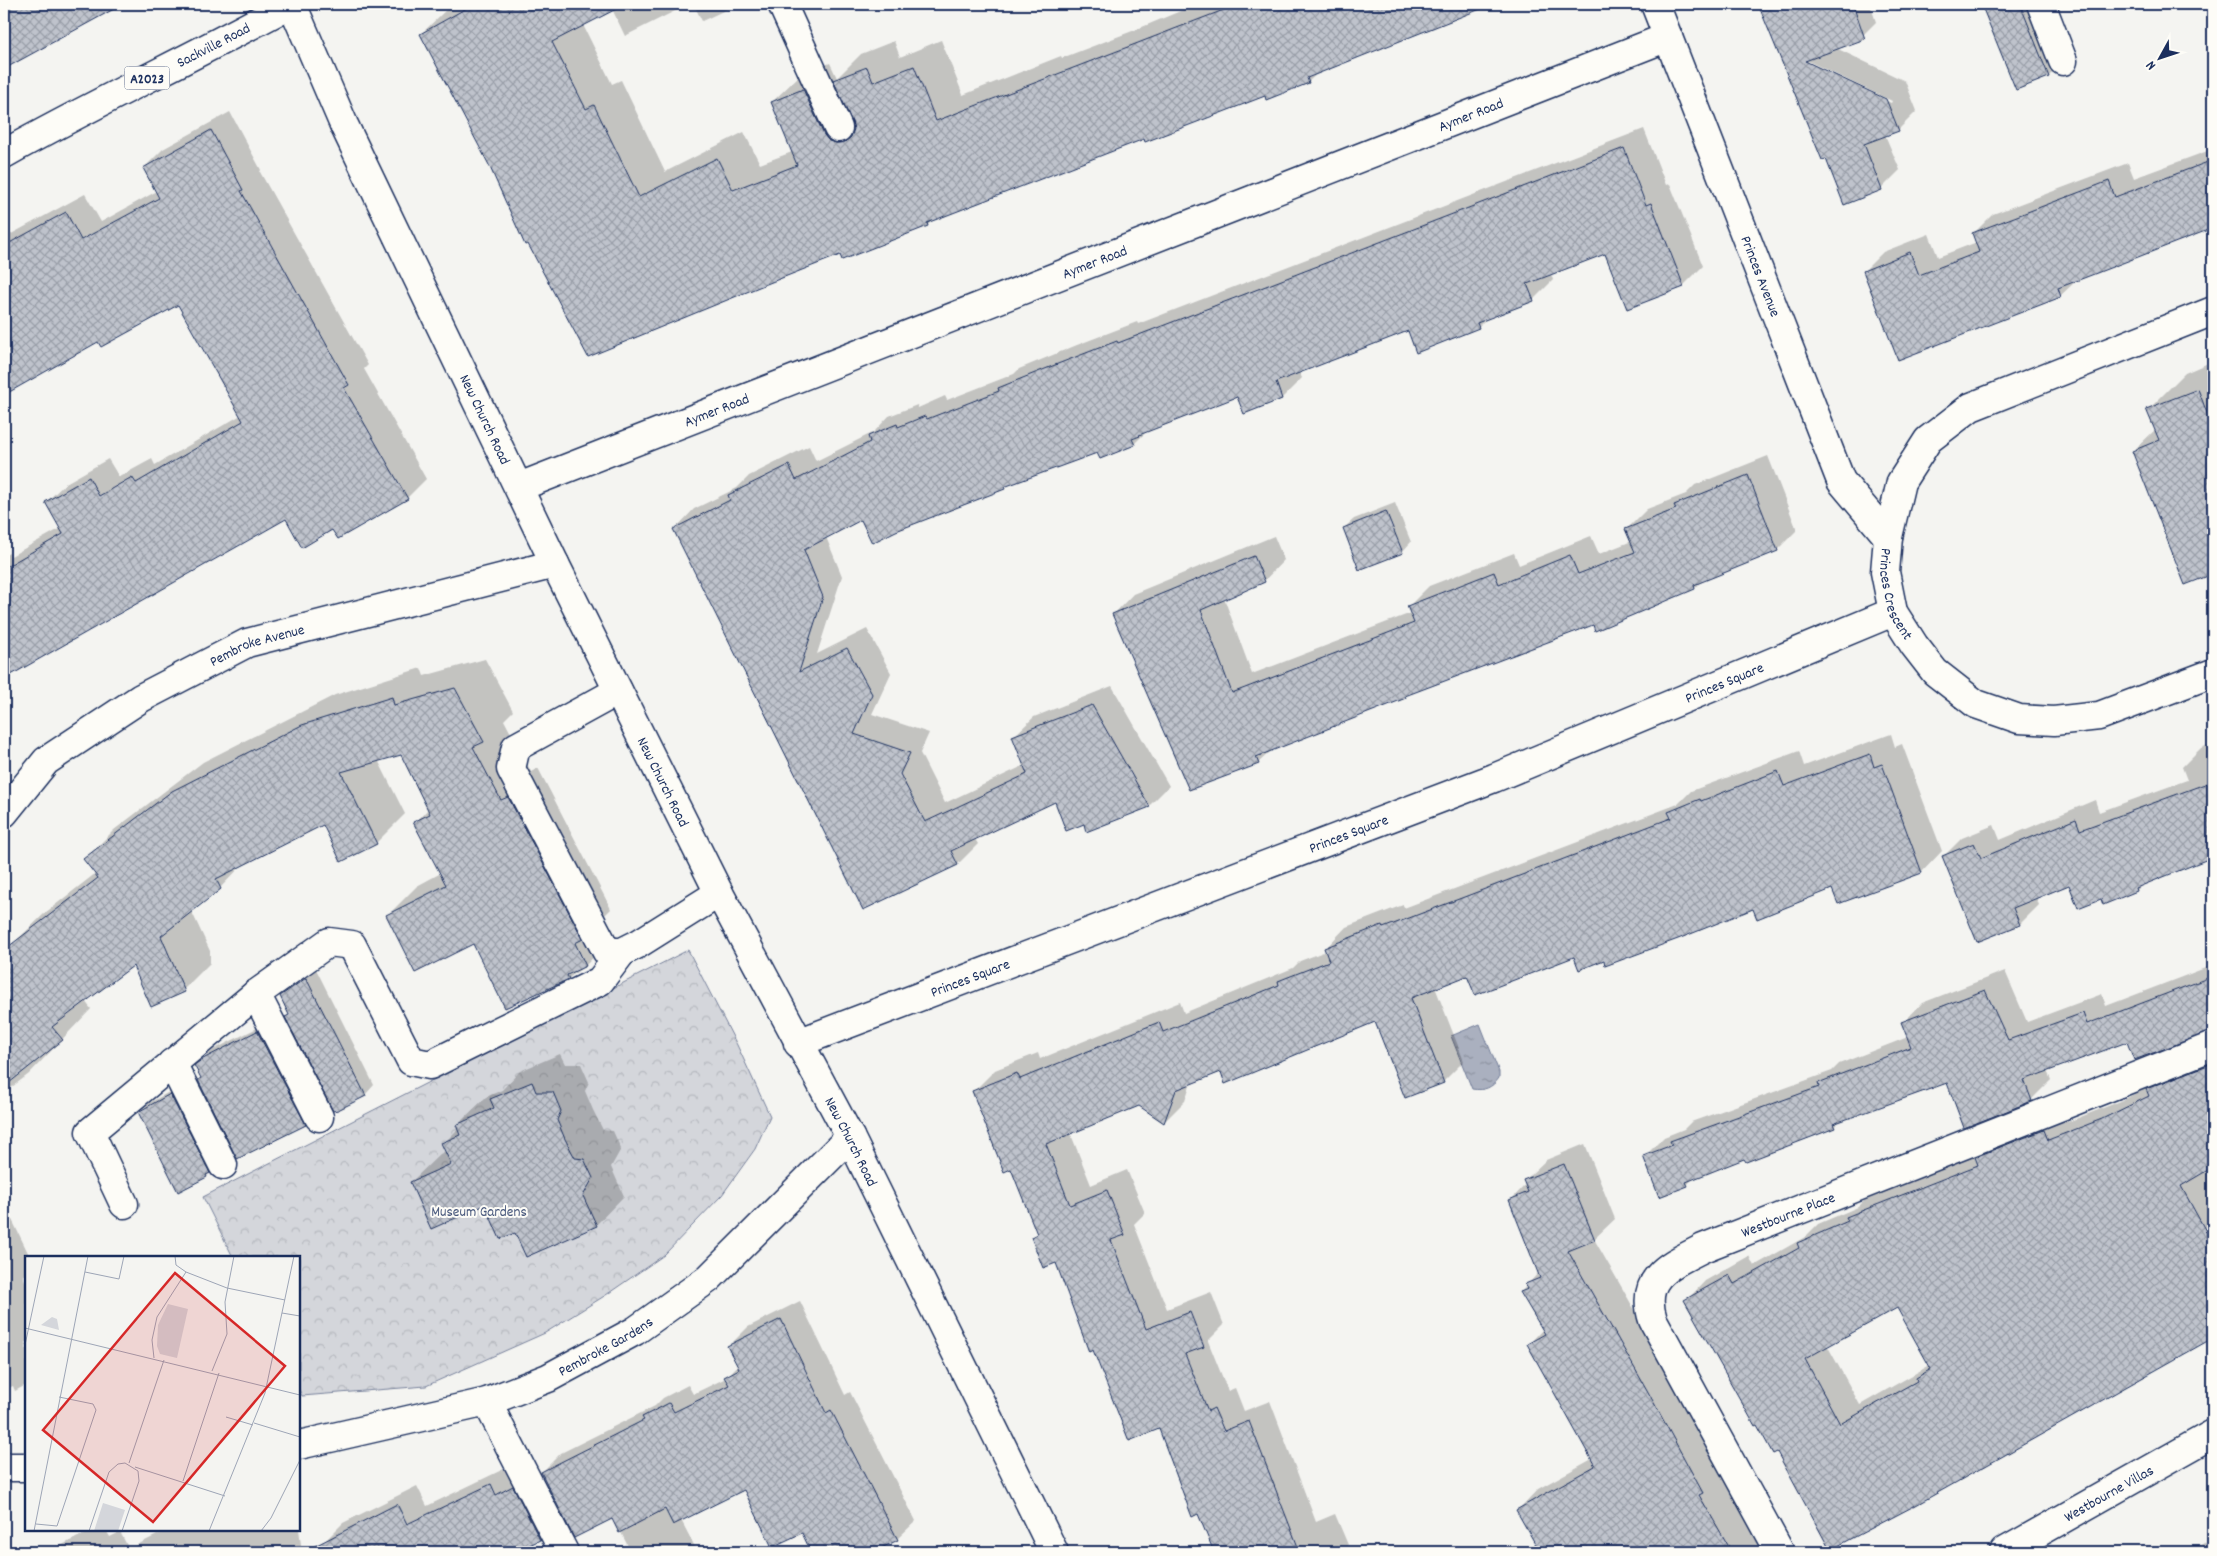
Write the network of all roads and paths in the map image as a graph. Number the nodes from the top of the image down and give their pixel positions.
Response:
1 (291, 4) edge
2 (782, 4) edge
3 (1655, 4) edge
4 (2041, 4) edge
5 (1668, 37) junction
6 (2063, 61) dead end
7 (838, 128) dead end
8 (4, 154) edge
9 (2213, 311) edge
10 (519, 486) junction
11 (1888, 537) junction
12 (555, 564) junction
13 (1893, 612) junction
14 (2213, 673) edge
15 (618, 691) junction
16 (4, 813) edge
17 (719, 893) junction
18 (622, 952) junction
19 (256, 994) junction
20 (798, 1043) junction
21 (2213, 1046) edge
22 (172, 1063) junction
23 (319, 1117) dead end
24 (850, 1137) junction
25 (224, 1165) dead end
26 (124, 1204) dead end
27 (487, 1402) junction
28 (2213, 1434) edge
29 (300, 1445) edge
30 (4, 1467) edge
31 (25, 1467) edge
32 (564, 1552) edge
33 (1054, 1552) edge
34 (1780, 1552) edge
35 (2004, 1552) edge

1 - 8 street, Sackville Road / A2023
1 - 10 street, New Church Road
2 - 7 street
3 - 5 street, Princes Avenue
4 - 6 street
5 - 10 street, Aymer Road
5 - 11 street, Princes Avenue
9 - 11 street, Princes Crescent
10 - 12 street, New Church Road
11 - 13 street, Princes Crescent
12 - 15 street, New Church Road
12 - 16 street, Pembroke Avenue
13 - 14 street, Princes Crescent
13 - 20 street, Princes Square
15 - 17 street, New Church Road
15 - 18 street
17 - 18 street
17 - 20 street, New Church Road
18 - 19 street
19 - 22 street
19 - 23 street
20 - 24 street, New Church Road
21 - 34 street, Westbourne Place
22 - 25 street
22 - 26 street
24 - 27 street, Pembroke Gardens
24 - 33 street, New Church Road
27 - 29 street, Pembroke Gardens
27 - 32 street
28 - 35 street, Westbourne Villas
30 - 31 street

